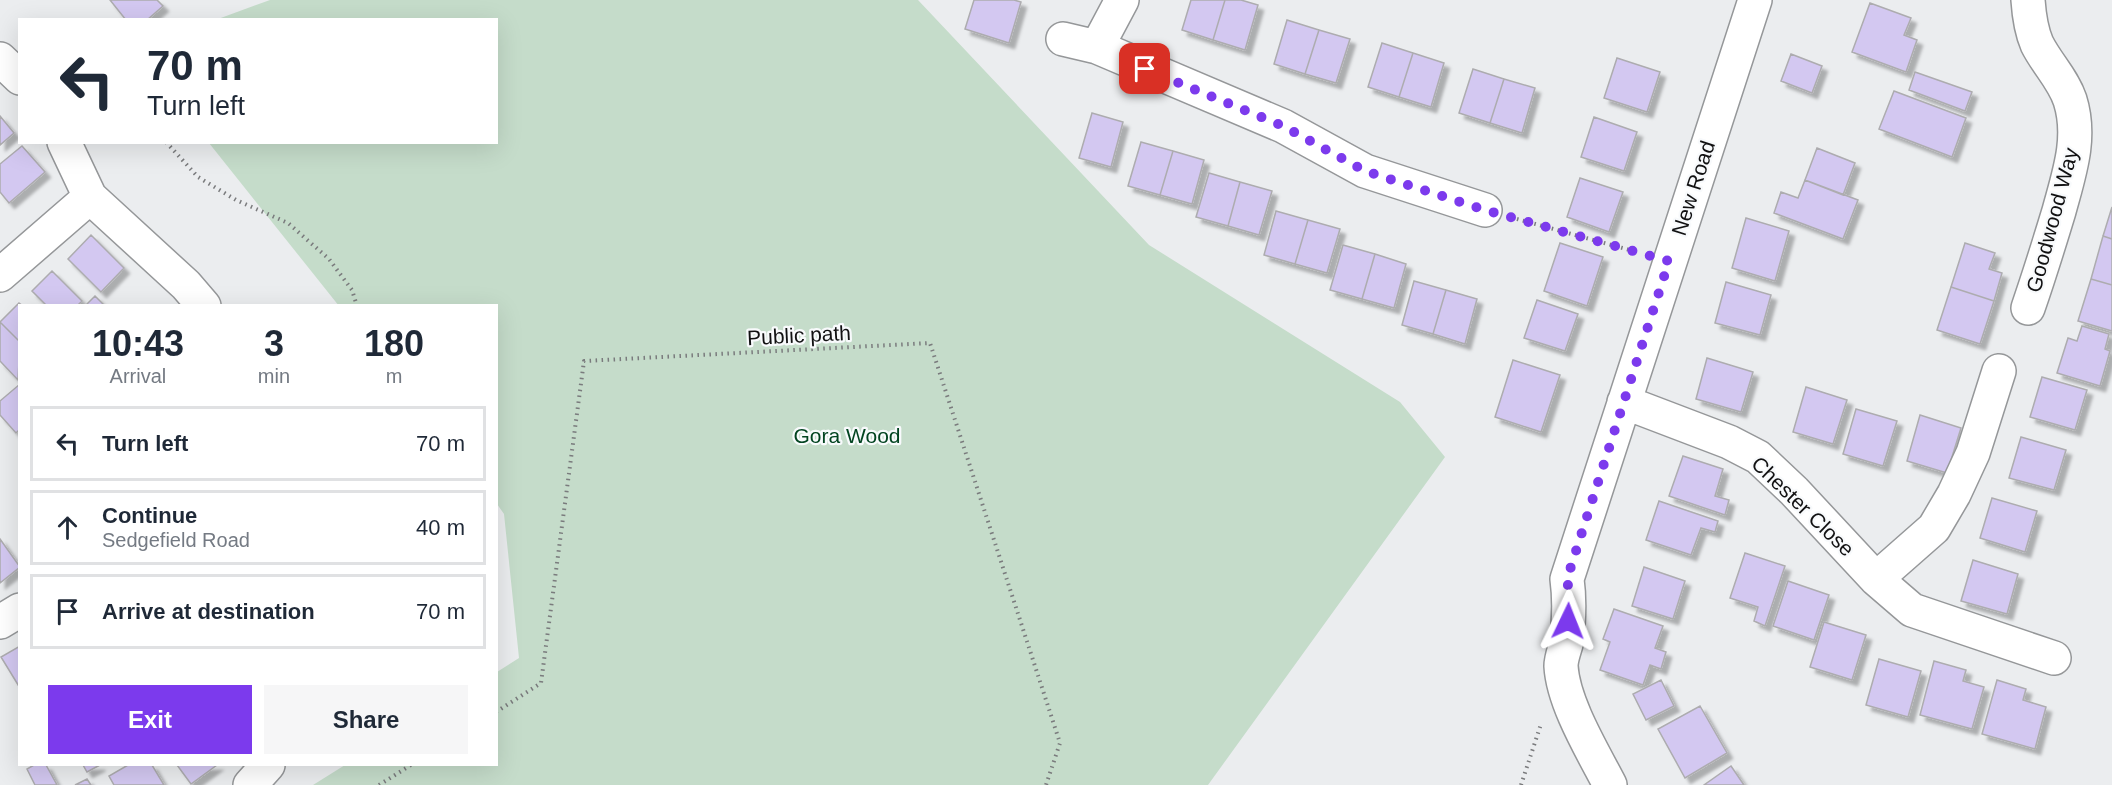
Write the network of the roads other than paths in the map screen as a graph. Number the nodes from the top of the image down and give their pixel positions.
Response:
1 (1122, 0) edge
2 (1755, 0) edge
3 (2028, 0) edge
4 (1063, 39) dead end
5 (1097, 47) junction
6 (0, 59) edge
7 (18, 76) edge
8 (65, 144) edge
9 (90, 197) junction
10 (1485, 210) road end
11 (0, 275) edge
12 (202, 304) edge
13 (2028, 308) dead end
14 (1999, 371) dead end
15 (1624, 402) junction
16 (1876, 579) junction
17 (18, 611) edge
18 (0, 622) edge
19 (2054, 658) dead end
20 (267, 766) edge
21 (250, 785) edge
22 (1610, 785) edge

1 - 5 street
2 - 15 street, New Road
3 - 13 street, Goodwood Way
4 - 5 street
5 - 10 street
6 - 7 street
8 - 9 street
9 - 11 street
9 - 12 street
14 - 16 street
15 - 16 street, Chester Close
15 - 22 street, New Road
16 - 19 street, Chester Close
17 - 18 street
20 - 21 street

